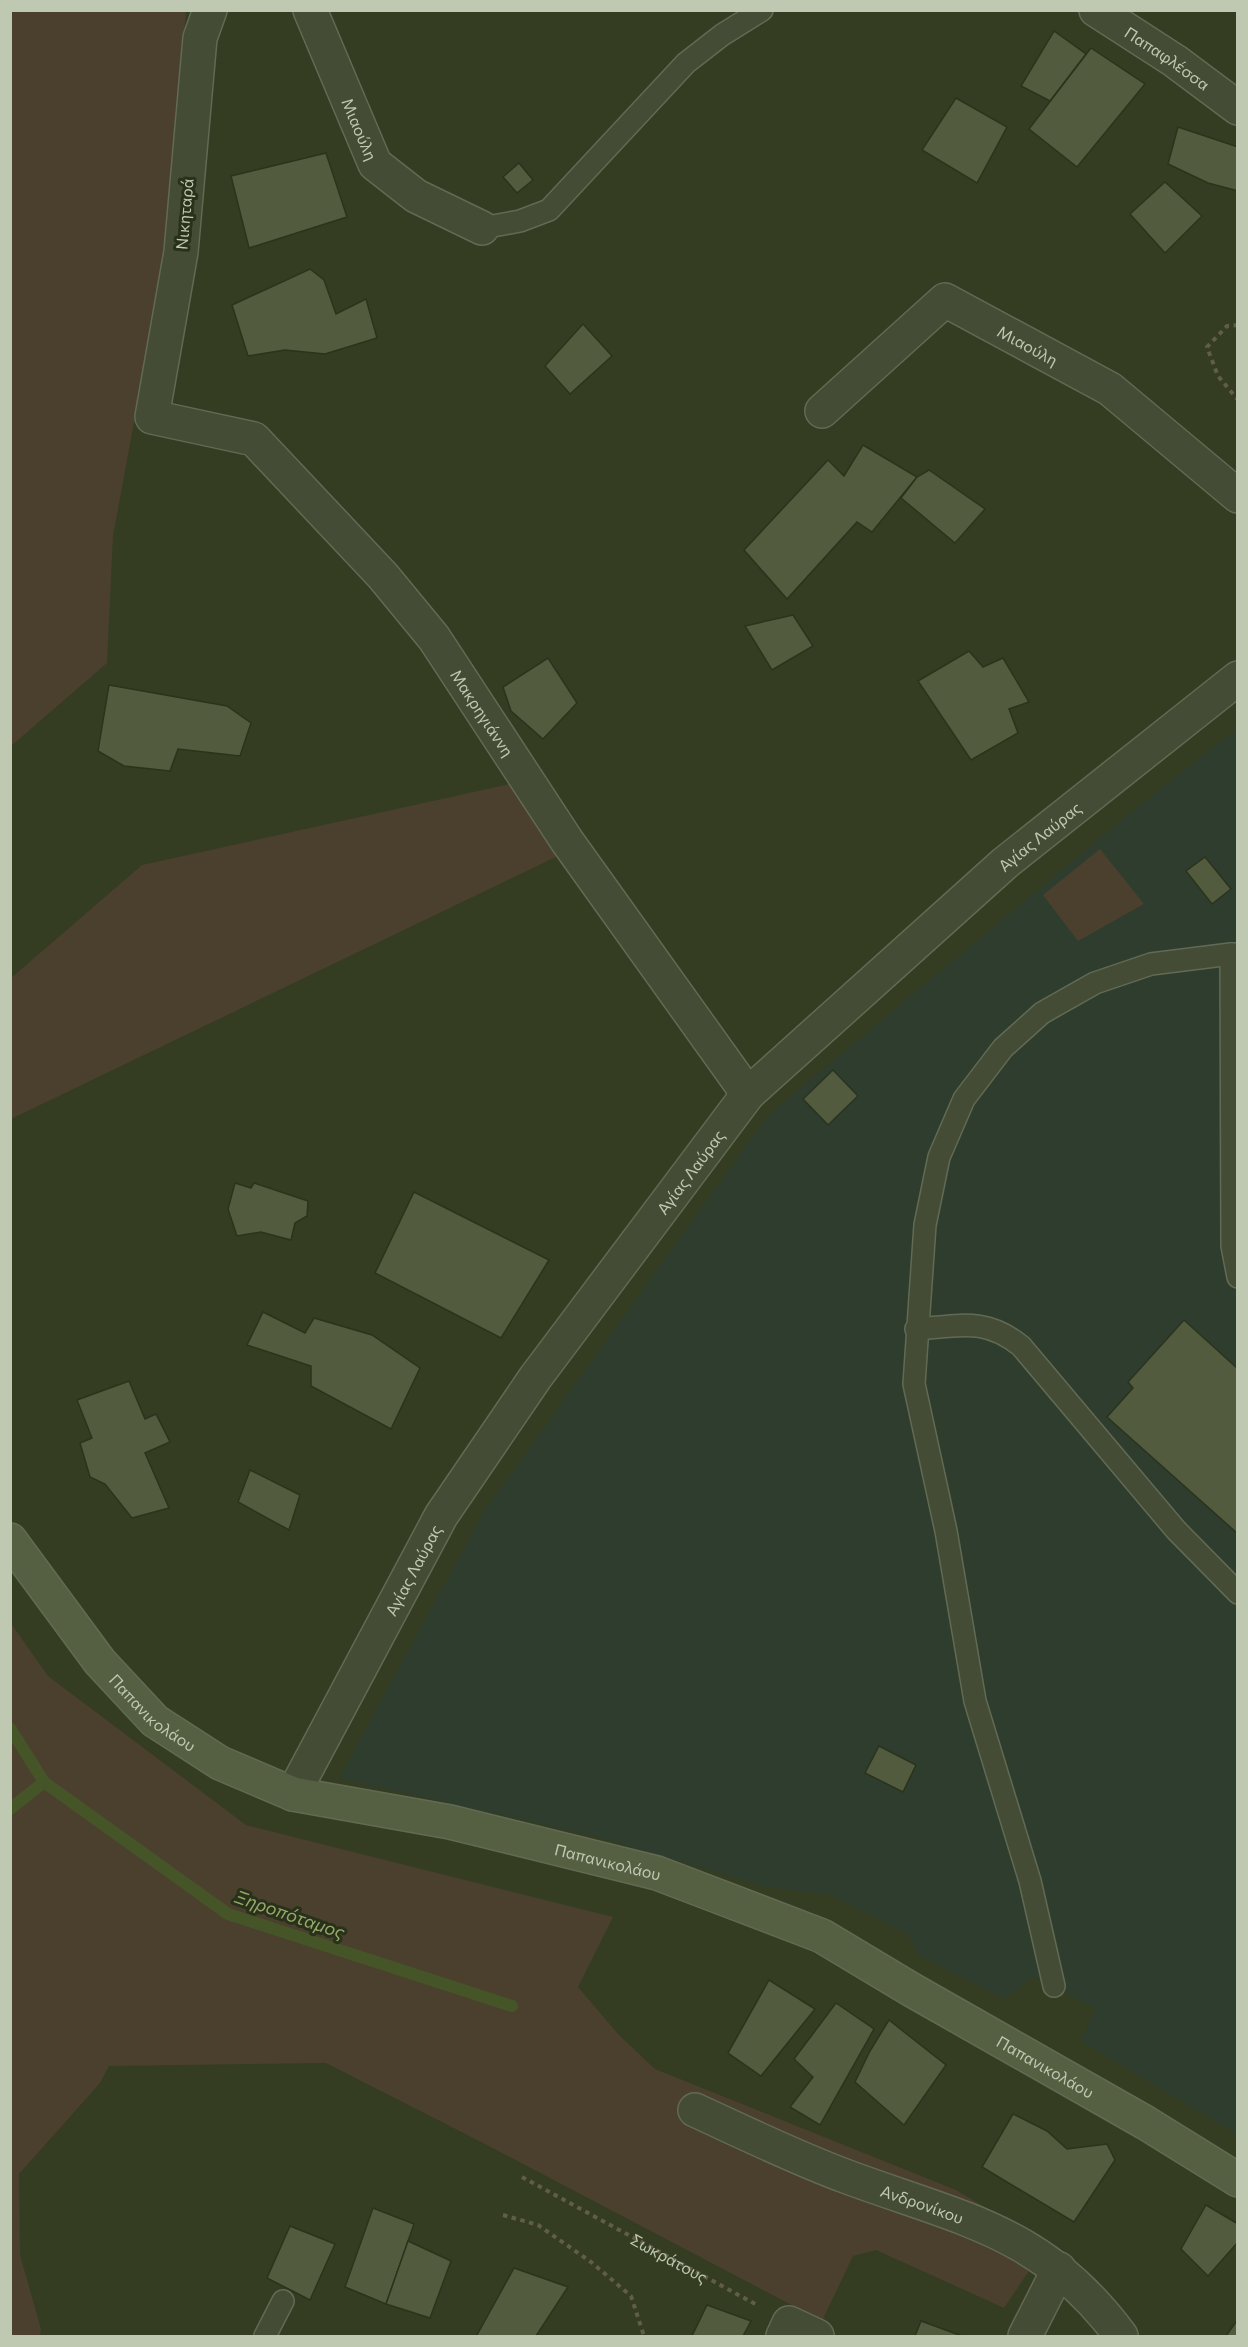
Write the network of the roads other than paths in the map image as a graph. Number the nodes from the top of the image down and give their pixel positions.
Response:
1 (210, 10) edge
2 (310, 10) edge
3 (762, 10) edge
4 (1096, 10) edge
5 (1238, 108) edge
6 (482, 228) joint
7 (822, 411) dead end
8 (152, 417) joint
9 (1238, 496) edge
10 (1238, 678) edge
11 (1234, 954) edge
12 (748, 1094) junction
13 (1238, 1277) edge
14 (916, 1329) junction
15 (10, 1540) edge
16 (1238, 1593) edge
17 (293, 1794) junction
18 (1054, 1986) dead end
19 (695, 2110) dead end
20 (1238, 2180) edge
21 (1059, 2269) junction
22 (283, 2301) dead end
23 (1033, 2332) edge
24 (265, 2337) edge
25 (1121, 2337) edge

1 - 8 street, Νικηταρά
2 - 6 street, Μιαούλη
3 - 6 lane
4 - 5 street, Παπαφλέσσα
7 - 9 street, Μιαούλη
8 - 12 street, Μακρηγιάννη
10 - 12 street, Αγίας Λαύρας
11 - 13 lane
11 - 14 lane
12 - 17 street, Αγίας Λαύρας
14 - 16 lane
14 - 18 lane
15 - 17 main road, Παπανικολάου
17 - 20 main road, Παπανικολάου
19 - 21 street, Ανδρονίκου
21 - 23 street
21 - 25 street, Ανδρονίκου
22 - 24 lane

